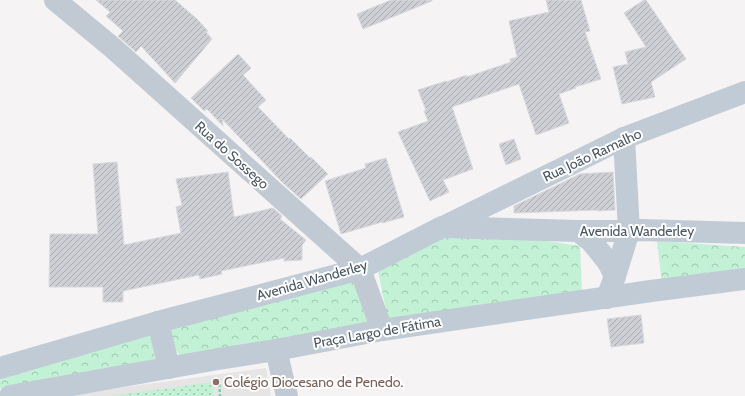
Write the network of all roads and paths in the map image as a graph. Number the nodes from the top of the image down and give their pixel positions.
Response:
1 (55, 0) edge
2 (745, 92) edge
3 (624, 138) junction
4 (442, 227) junction
5 (578, 231) junction
6 (629, 231) junction
7 (745, 233) edge
8 (360, 269) junction
9 (615, 276) junction
10 (745, 279) edge
11 (607, 298) junction
12 (158, 322) junction
13 (382, 330) junction
14 (276, 350) junction
15 (0, 368) edge
16 (168, 368) junction
17 (10, 396) edge
18 (287, 396) edge

1 - 8 street, Rua do Sossego
2 - 3 main road, Rua João Ramalho
3 - 4 main road, Rua João Ramalho
3 - 6 main road
4 - 5 main road, Avenida Wanderley
4 - 8 main road, Avenida Wanderley
5 - 6 main road, Avenida Wanderley
5 - 9 main road
6 - 7 main road, Avenida Wanderley
6 - 9 main road
8 - 12 main road, Avenida Wanderley
8 - 13 street, Rua do Sossego
9 - 11 main road
10 - 11 main road, Praça Largo de Fátima
11 - 13 main road, Praça Largo de Fátima
12 - 15 main road, Avenida Wanderley
12 - 16 main road
13 - 14 main road, Praça Largo de Fátima
14 - 16 main road, Praça Largo de Fátima
14 - 18 street
16 - 17 main road, Praça Largo de Fátima

